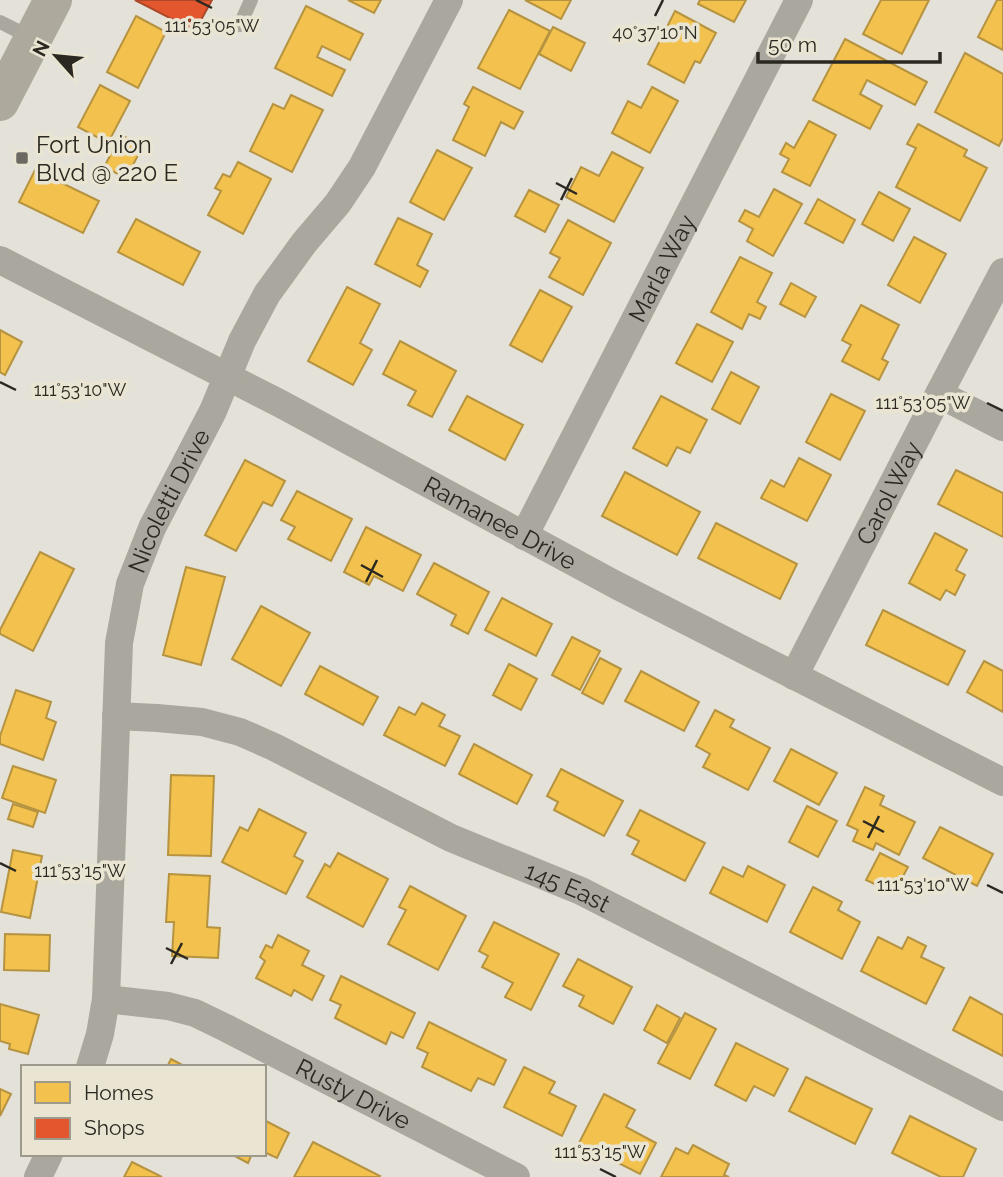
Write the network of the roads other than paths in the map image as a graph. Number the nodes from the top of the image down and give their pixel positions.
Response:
1 (53, 0) edge
2 (251, 0) edge
3 (449, 0) edge
4 (799, 0) edge
5 (240, 25) dead end
6 (16, 30) edge
7 (0, 102) edge
8 (0, 260) edge
9 (1003, 272) edge
10 (227, 376) junction
11 (939, 394) junction
12 (1003, 427) edge
13 (524, 536) junction
14 (794, 676) junction
15 (116, 716) junction
16 (1003, 782) edge
17 (106, 999) junction
18 (91, 1065) edge
19 (1003, 1107) edge
20 (48, 1156) edge
21 (38, 1177) edge
22 (516, 1177) edge

1 - 6 main road
2 - 5 lane
3 - 10 street, Nicoletti Drive
4 - 13 street, Marla Way
6 - 7 main road
8 - 10 street, Ramanee Drive
9 - 11 street, Carol Way
10 - 13 street, Ramanee Drive
10 - 15 street, Nicoletti Drive
11 - 12 street
11 - 14 street, Carol Way
13 - 14 street, Ramanee Drive
14 - 16 street, Ramanee Drive
15 - 17 street, Nicoletti Drive
15 - 19 street, 145 East
17 - 18 street, Nicoletti Drive
17 - 22 street, Rusty Drive
20 - 21 street

